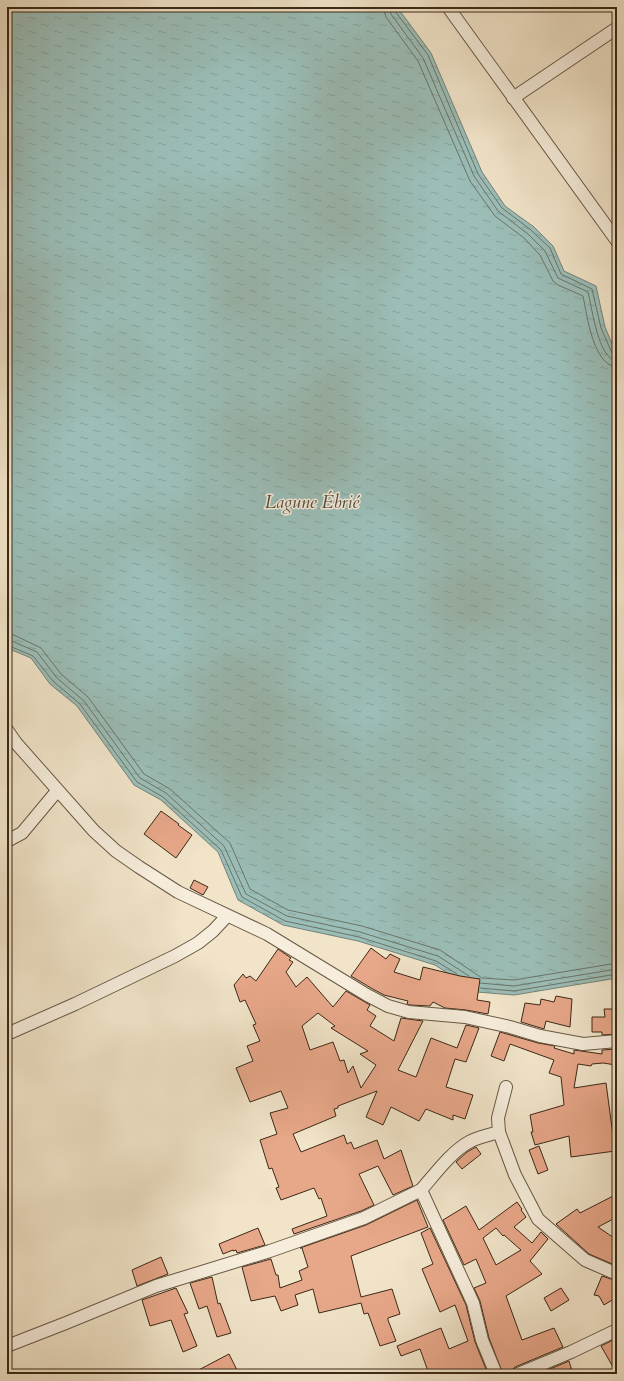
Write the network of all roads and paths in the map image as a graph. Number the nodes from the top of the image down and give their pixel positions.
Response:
1 (448, 7) edge
2 (617, 28) edge
3 (513, 98) junction
4 (617, 241) edge
5 (7, 730) edge
6 (57, 791) junction
7 (7, 841) edge
8 (227, 916) junction
9 (7, 1034) edge
10 (617, 1041) edge
11 (506, 1087) dead end
12 (499, 1132) junction
13 (421, 1190) junction
14 (617, 1274) edge
15 (617, 1330) edge
16 (7, 1346) edge
17 (496, 1374) edge
18 (518, 1374) edge

1 - 3 street
2 - 3 street
3 - 4 street
5 - 6 street
6 - 7 street
6 - 8 street
8 - 9 street
8 - 10 street
11 - 12 street
12 - 13 street
12 - 14 street
13 - 16 street
13 - 17 street
15 - 18 street

